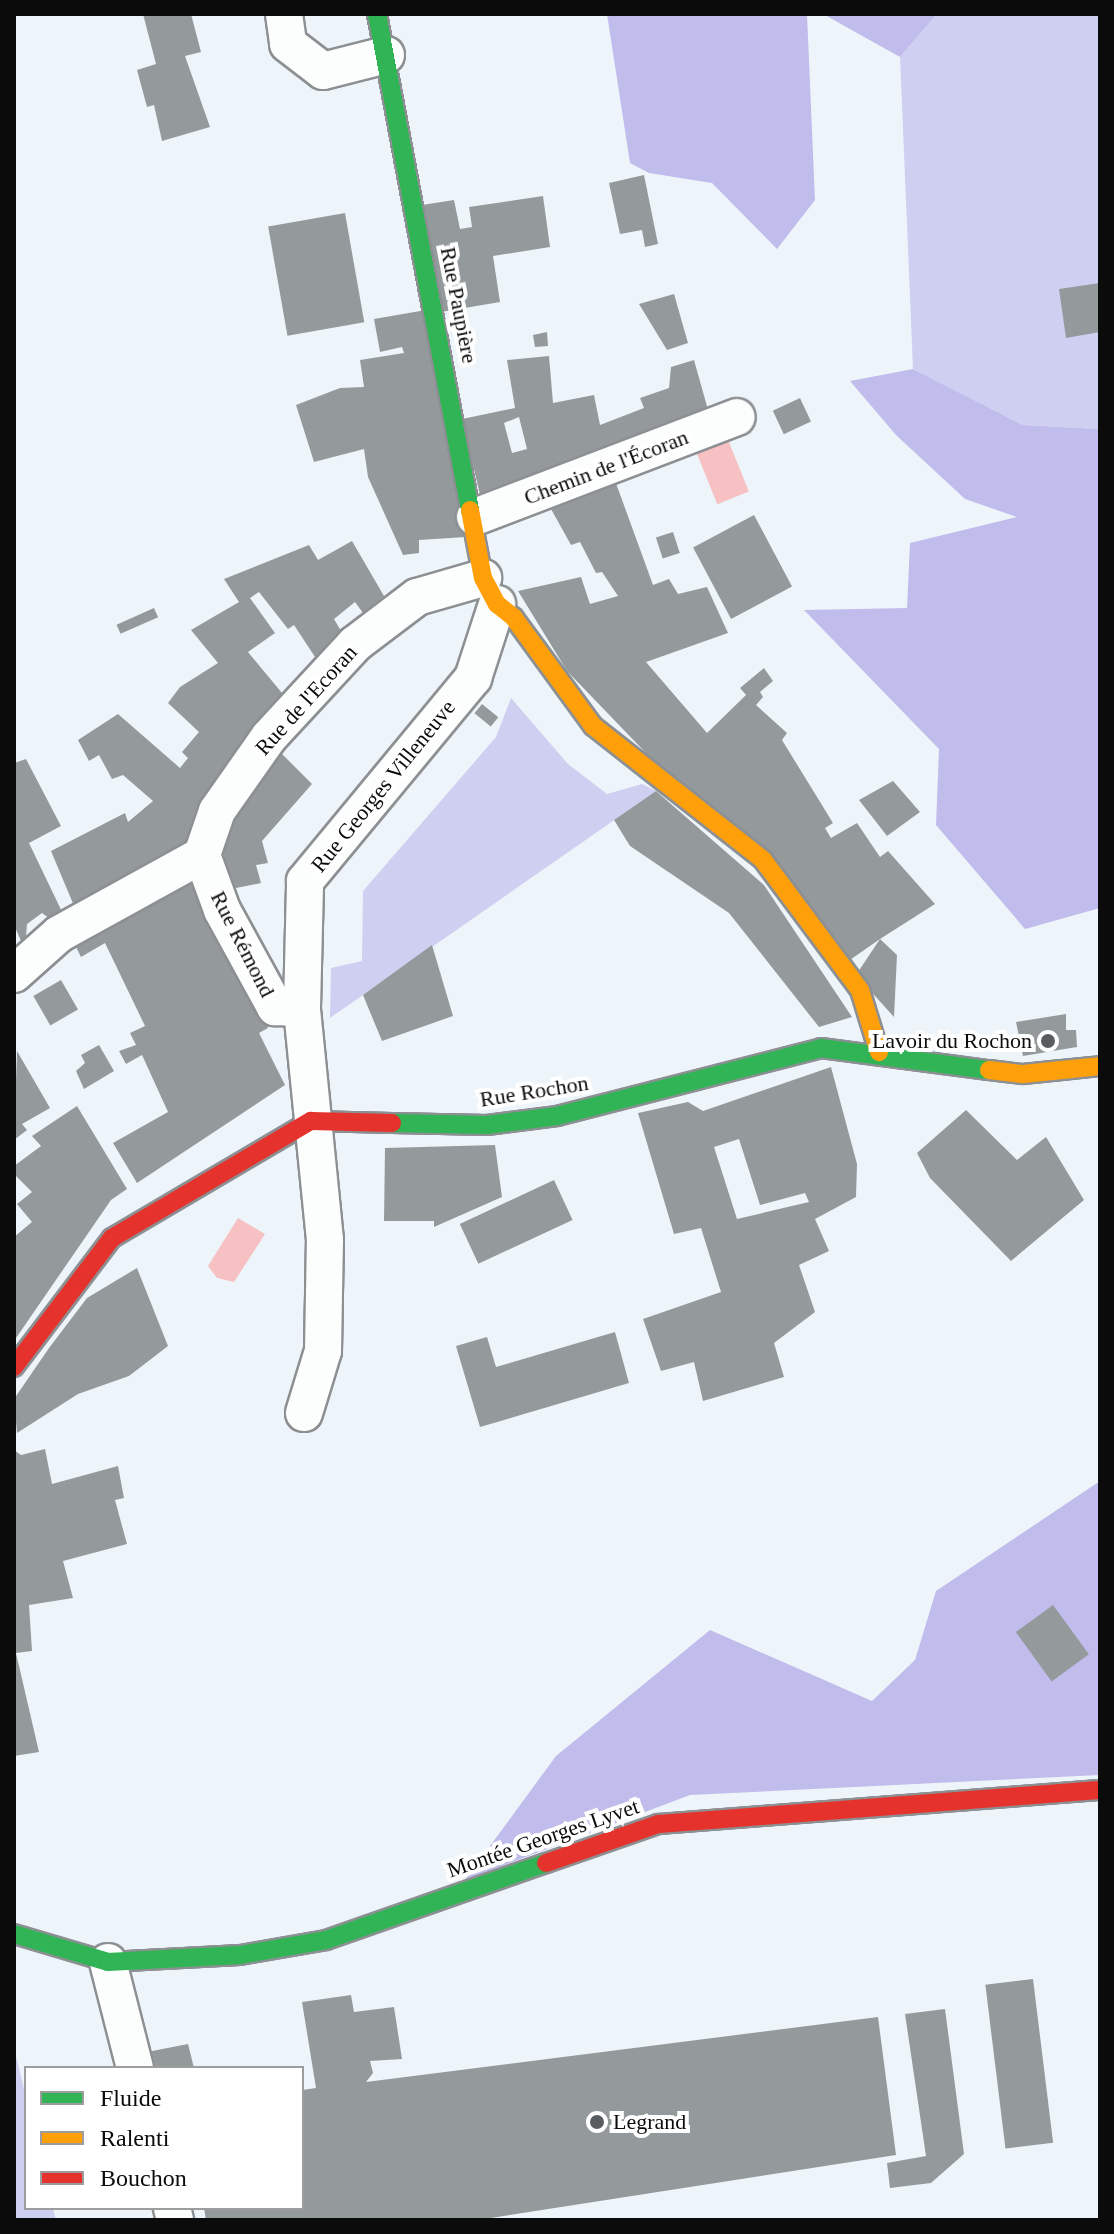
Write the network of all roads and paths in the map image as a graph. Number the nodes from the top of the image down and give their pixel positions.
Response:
1 (284, 14) edge
2 (377, 14) edge
3 (386, 55) junction
4 (737, 417) dead end
5 (475, 517) junction
6 (490, 591) junction
7 (202, 855) junction
8 (14, 974) edge
9 (302, 1008) junction
10 (879, 1052) junction
11 (1100, 1066) edge
12 (311, 1121) junction
13 (14, 1367) edge
14 (304, 1413) dead end
15 (1100, 1790) edge
16 (14, 1934) edge
17 (108, 1962) junction
18 (134, 2066) edge

1 - 3 street
2 - 3 street, Rue Paupière
3 - 5 street, Rue Paupière
4 - 5 street, Chemin de l'Écoran
5 - 6 street, Rue Paupière
6 - 7 street, Rue de l'Ecoran
6 - 9 street, Rue Georges Villeneuve
6 - 10 street
7 - 8 street
7 - 9 street, Rue Rémond
9 - 12 street, Rue Georges Villeneuve
10 - 11 street, Rue Rochon
10 - 12 street, Rue Rochon
12 - 13 street
12 - 14 street, Rue Georges Villeneuve
15 - 17 street, Montée Georges Lyvet
16 - 17 street, Montée Georges Lyvet
17 - 18 street

